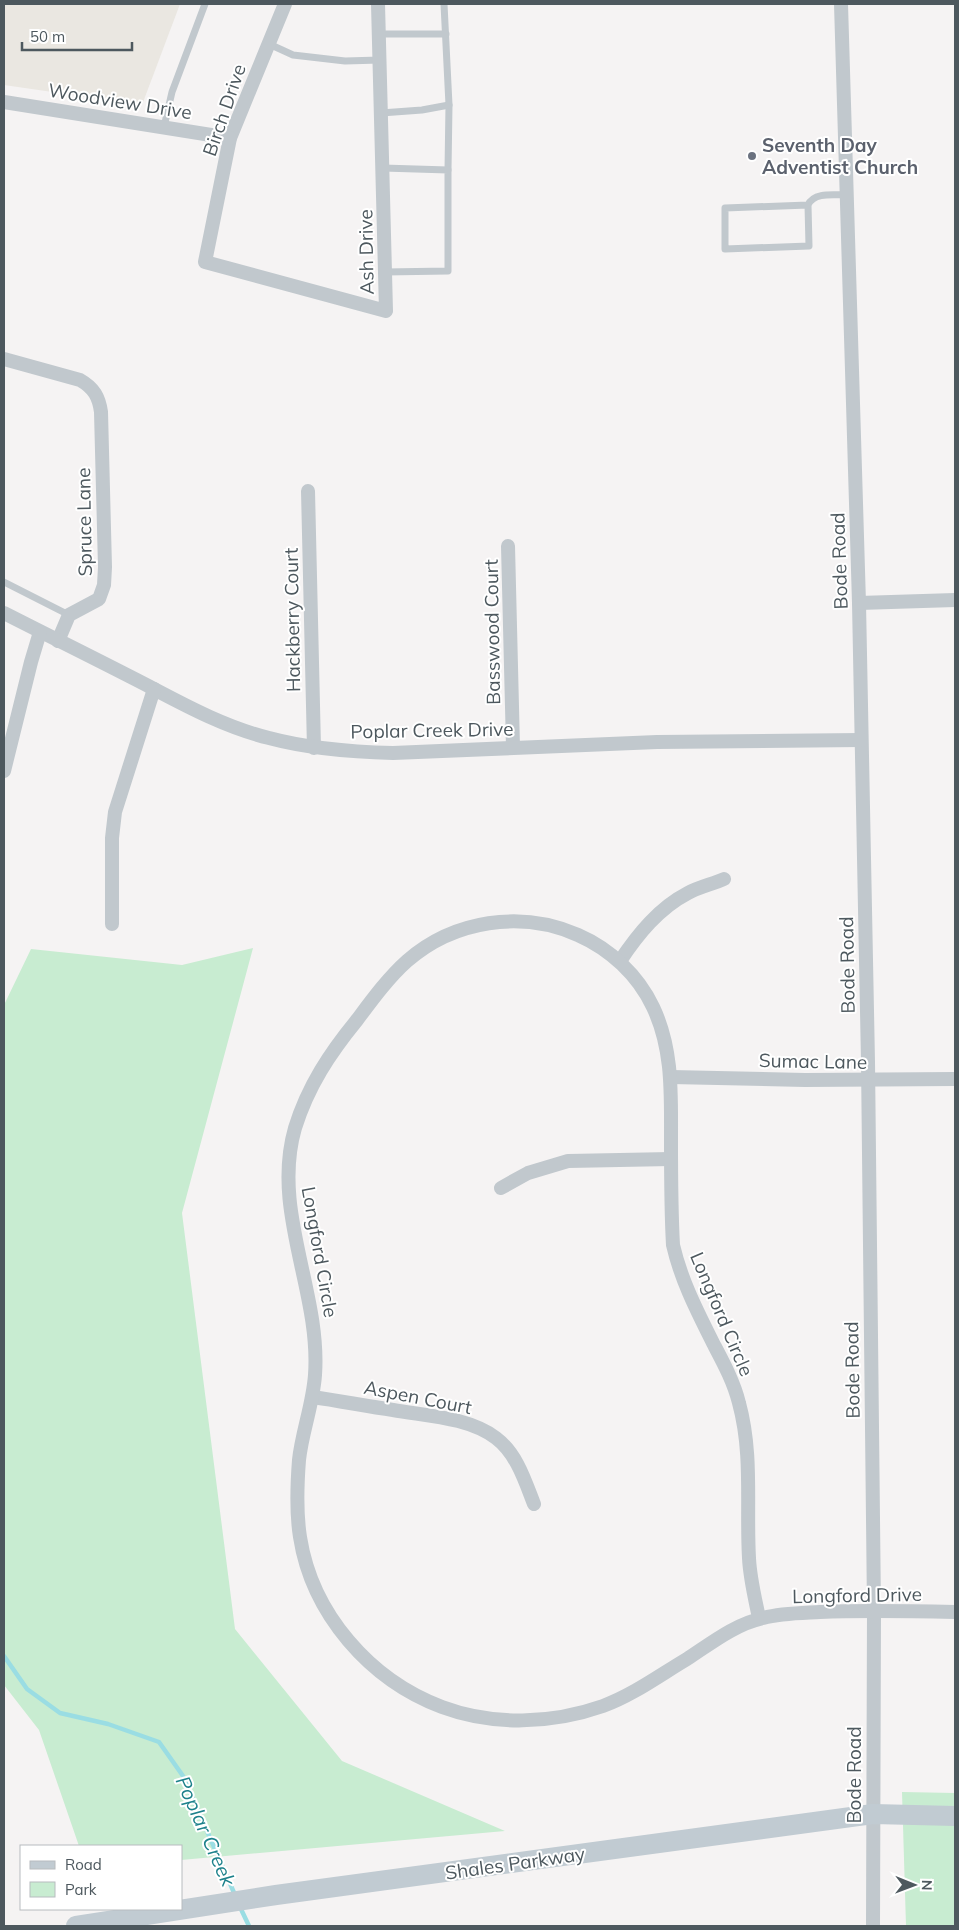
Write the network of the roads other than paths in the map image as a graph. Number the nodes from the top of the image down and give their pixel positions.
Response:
1 (205, 4) edge
2 (285, 4) edge
3 (378, 4) edge
4 (444, 4) edge
5 (841, 4) edge
6 (379, 34) junction
7 (446, 34) junction
8 (268, 44) junction
9 (380, 60) junction
10 (4, 102) edge
11 (450, 106) junction
12 (381, 113) junction
13 (164, 128) junction
14 (230, 138) junction
15 (383, 168) junction
16 (448, 170) junction
17 (846, 195) junction
18 (808, 205) junction
19 (205, 262) joint
20 (385, 272) junction
21 (4, 359) edge
22 (308, 491) dead end
23 (508, 546) dead end
24 (4, 582) edge
25 (955, 600) edge
26 (859, 603) junction
27 (4, 613) edge
28 (69, 615) junction
29 (40, 632) junction
30 (58, 641) junction
31 (154, 689) junction
32 (860, 740) junction
33 (513, 747) junction
34 (314, 748) junction
35 (4, 771) edge
36 (724, 879) dead end
37 (112, 924) dead end
38 (620, 961) junction
39 (671, 1077) junction
40 (868, 1080) junction
41 (955, 1080) edge
42 (671, 1159) junction
43 (501, 1188) dead end
44 (313, 1397) junction
45 (534, 1504) dead end
46 (874, 1610) junction
47 (955, 1612) edge
48 (760, 1618) junction
49 (873, 1814) junction
50 (955, 1816) edge
51 (76, 1926) edge
52 (873, 1926) edge

1 - 13 lane
2 - 8 street, Birch Drive
3 - 6 street, Ash Drive
4 - 7 lane
5 - 17 street, Bode Road
6 - 7 lane
6 - 9 street, Ash Drive
7 - 11 lane
8 - 9 lane
8 - 14 street, Birch Drive
9 - 12 street, Ash Drive
10 - 13 street, Woodview Drive
11 - 12 lane
11 - 16 lane
12 - 15 street, Ash Drive
13 - 14 street, Woodview Drive
14 - 19 street, Birch Drive
15 - 16 lane
15 - 20 street, Ash Drive
16 - 20 lane
17 - 18 lane
17 - 26 street, Bode Road
18 - 18 lane
19 - 20 street, Ash Drive
21 - 28 street, Spruce Lane
22 - 34 street, Hackberry Court
23 - 33 street, Basswood Court
24 - 28 lane
25 - 26 street
26 - 32 street, Bode Road
27 - 29 street, Poplar Creek Drive
28 - 30 street
29 - 30 street, Poplar Creek Drive
29 - 35 street
30 - 31 street, Poplar Creek Drive
31 - 34 street, Poplar Creek Drive
31 - 37 street
32 - 33 street, Poplar Creek Drive
32 - 40 street, Bode Road
33 - 34 street, Poplar Creek Drive
36 - 38 street
38 - 39 street, Longford Circle
38 - 44 street, Longford Circle
39 - 40 street, Sumac Lane
39 - 42 street, Longford Circle
40 - 41 street, Sumac Lane
40 - 46 street, Bode Road
42 - 43 street
42 - 48 street, Longford Circle
44 - 45 street, Aspen Court
44 - 48 street, Longford Circle
46 - 47 street, Longford Drive
46 - 48 street, Longford Drive
46 - 49 street, Bode Road
49 - 50 street, Shales Parkway
49 - 51 street, Shales Parkway
49 - 52 street, Bode Road

